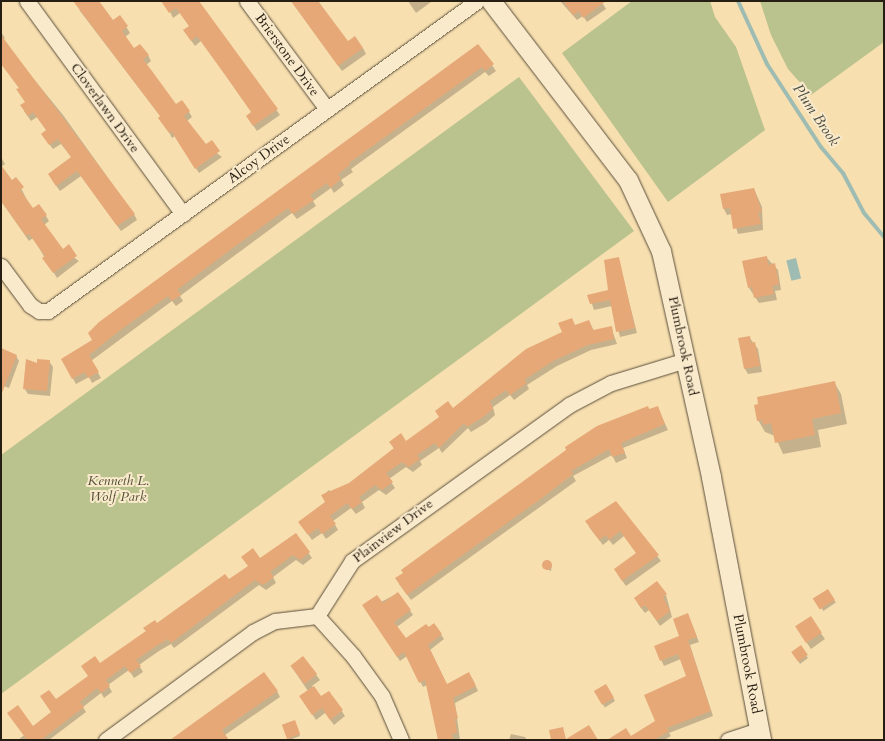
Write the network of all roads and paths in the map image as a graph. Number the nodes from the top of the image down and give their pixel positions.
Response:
1 (27, 1) edge
2 (247, 1) edge
3 (477, 1) edge
4 (491, 1) edge
5 (327, 109) junction
6 (183, 214) junction
7 (1, 266) edge
8 (686, 360) junction
9 (317, 616) junction
10 (760, 735) edge
11 (106, 740) edge
12 (402, 740) edge
13 (728, 740) edge

1 - 6 street, Cloverlawn Drive
2 - 5 street, Brierstone Drive
3 - 5 street, Alcoy Drive
4 - 8 street, Plumbrook Road
5 - 6 street, Alcoy Drive
6 - 7 street, Alcoy Drive
8 - 9 street, Plainview Drive
8 - 10 street, Plumbrook Road
9 - 11 street
9 - 12 street
10 - 13 street

